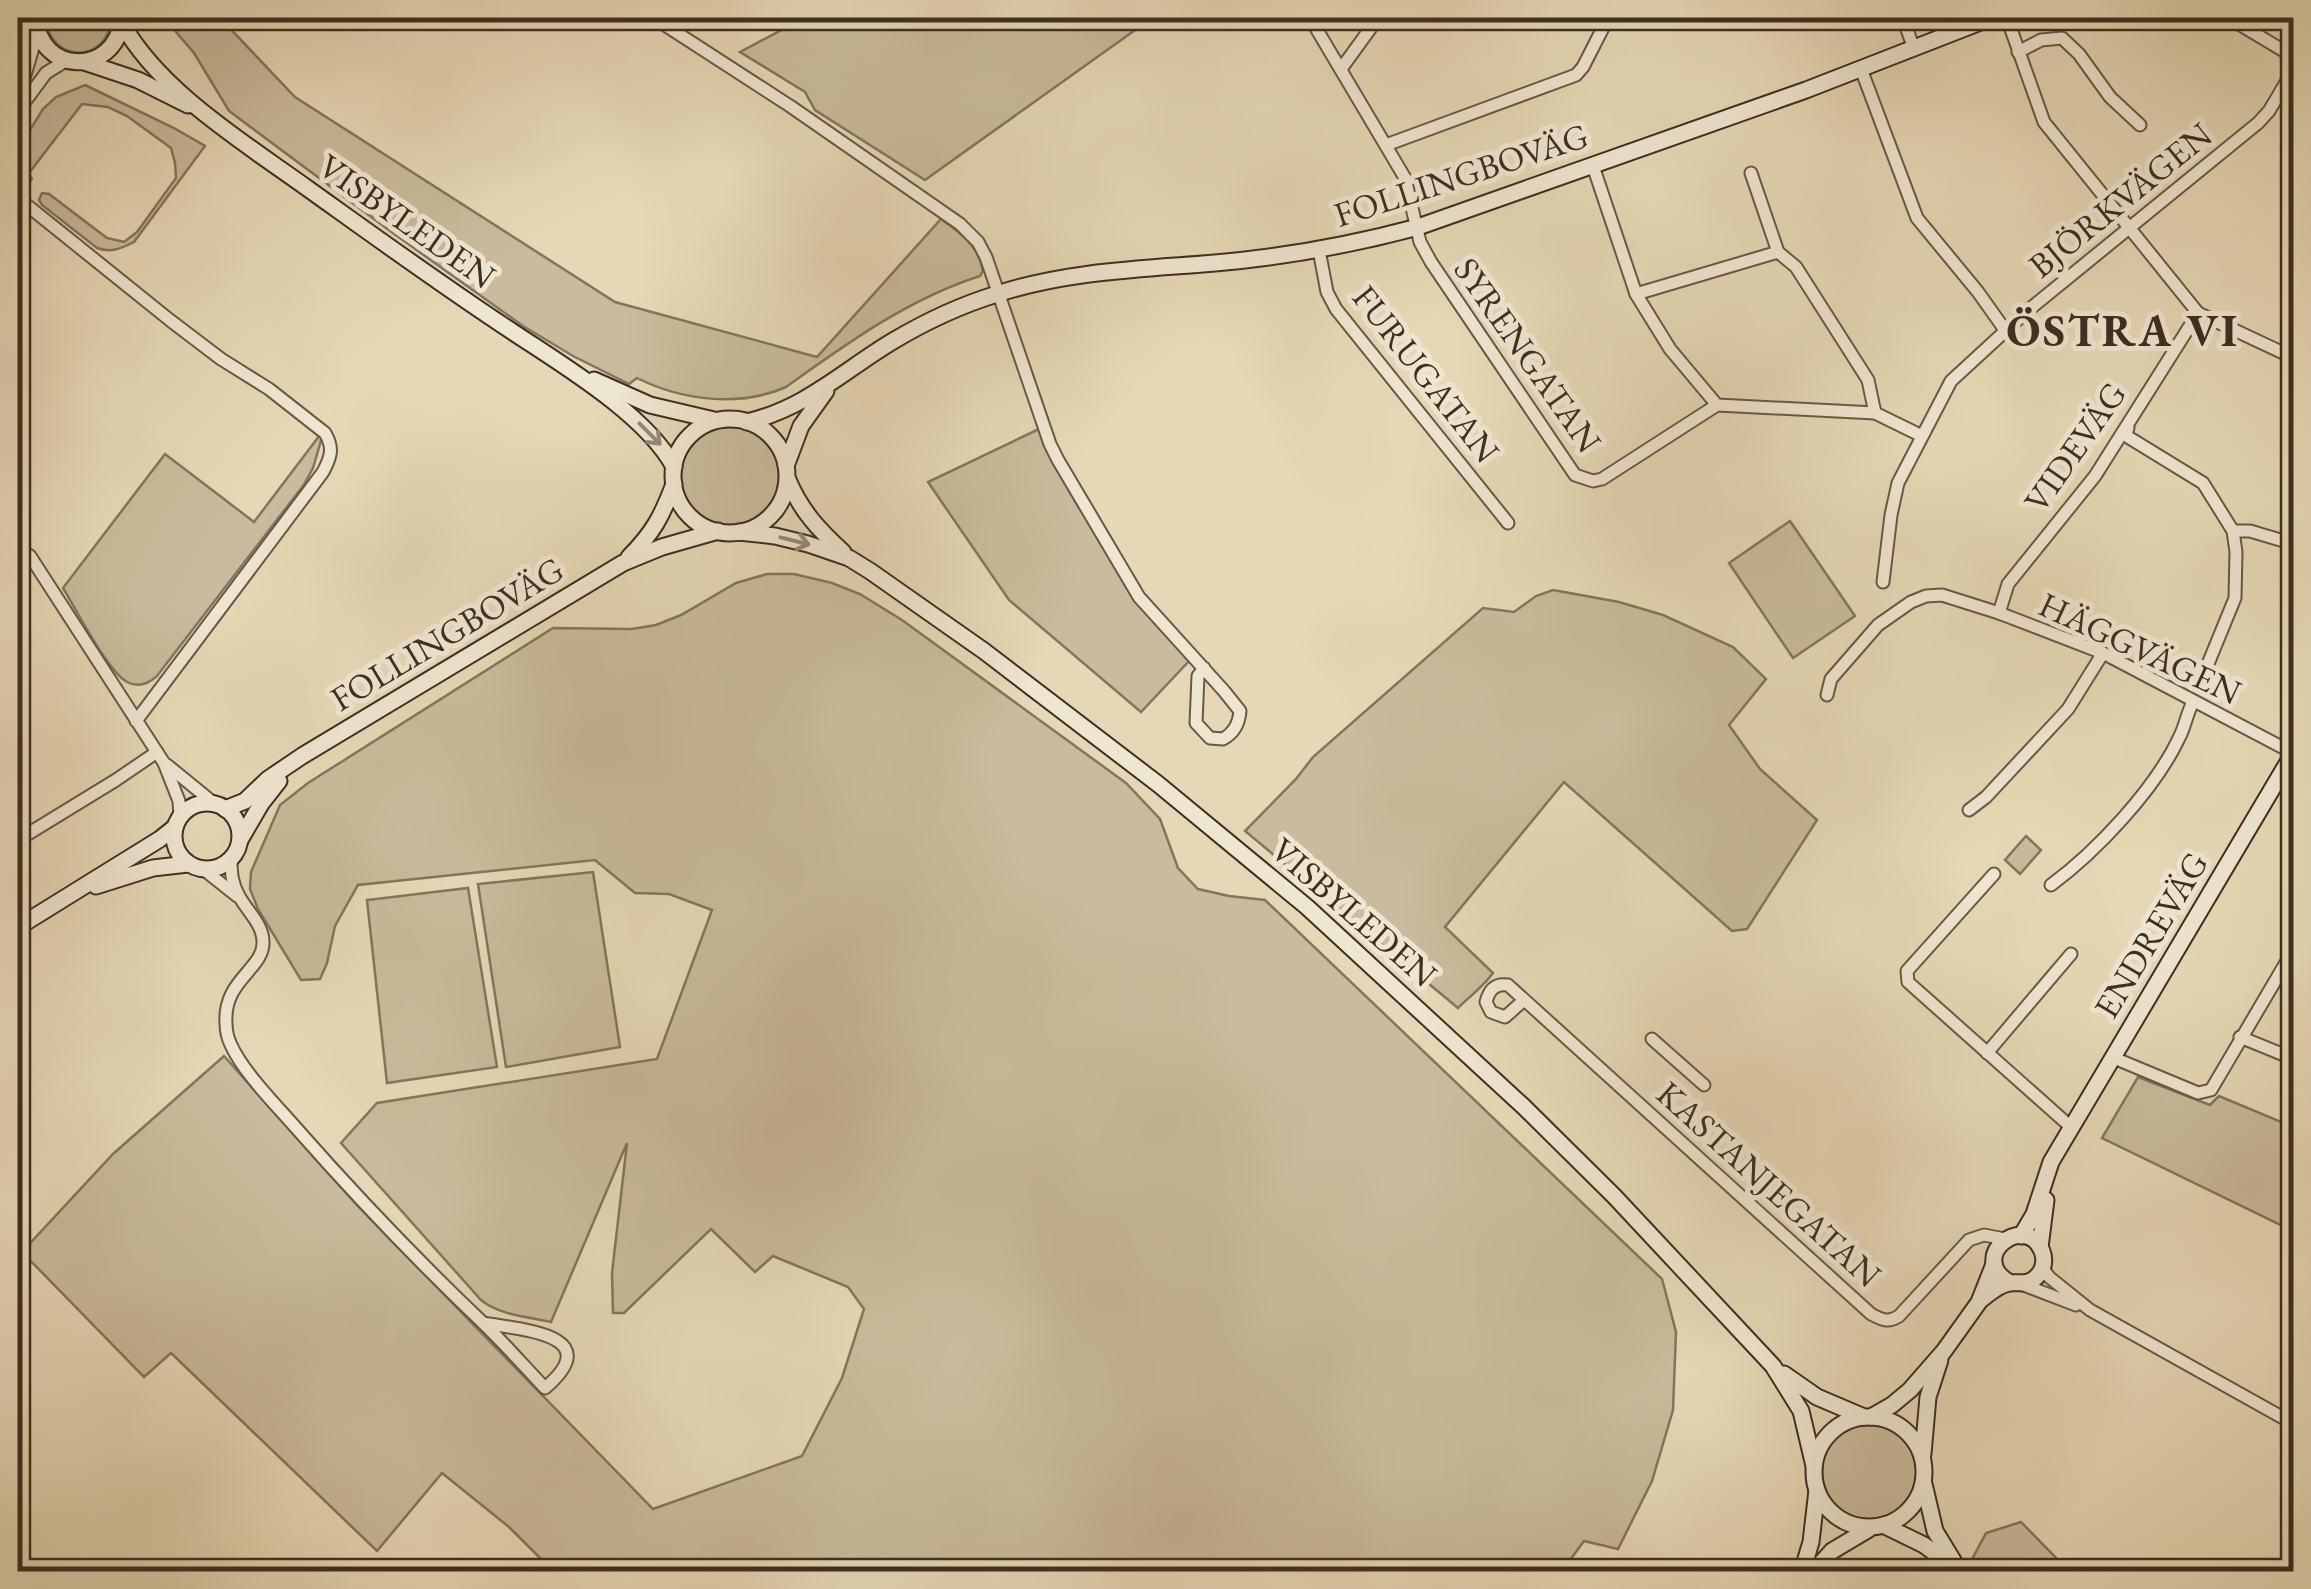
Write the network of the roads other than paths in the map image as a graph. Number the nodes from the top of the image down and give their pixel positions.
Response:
1 (654, 18) edge
2 (1310, 18) edge
3 (1378, 18) edge
4 (1608, 18) edge
5 (1903, 18) edge
6 (1991, 18) edge
7 (2007, 18) edge
8 (2229, 18) edge
9 (122, 20) edge
10 (37, 24) edge
11 (1914, 49) junction
12 (2018, 52) junction
13 (2294, 57) edge
14 (66, 60) junction
15 (84, 62) junction
16 (1341, 68) junction
17 (2294, 69) edge
18 (1861, 70) junction
19 (18, 99) edge
20 (18, 111) edge
21 (221, 125) junction
22 (2140, 126) dead end
23 (1386, 146) junction
24 (1593, 166) junction
25 (1751, 173) dead end
26 (18, 198) edge
27 (1418, 227) junction
28 (2130, 228) junction
29 (1319, 250) junction
30 (1778, 252) junction
31 (999, 293) junction
32 (1636, 294) junction
33 (2198, 313) junction
34 (2005, 330) junction
35 (2294, 358) edge
36 (561, 364) junction
37 (832, 384) junction
38 (1716, 405) junction
39 (1875, 412) junction
40 (2132, 419) junction
41 (718, 420) junction
42 (747, 422) junction
43 (1922, 436) junction
44 (674, 467) junction
45 (786, 471) junction
46 (674, 484) junction
47 (1508, 523) dead end
48 (718, 531) junction
49 (740, 532) junction
50 (2233, 532) junction
51 (2294, 544) edge
52 (18, 548) edge
53 (849, 558) junction
54 (623, 564) junction
55 (1882, 582) dead end
56 (1999, 613) junction
57 (2103, 654) junction
58 (1204, 668) junction
59 (2201, 682) dead end
60 (1828, 695) dead end
61 (2192, 702) junction
62 (136, 720) junction
63 (2293, 753) edge
64 (302, 756) junction
65 (160, 757) junction
66 (221, 807) junction
67 (1969, 810) dead end
68 (177, 823) junction
69 (18, 840) edge
70 (240, 840) junction
71 (231, 859) junction
72 (196, 867) junction
73 (1994, 874) dead end
74 (2051, 885) dead end
75 (68, 896) junction
76 (240, 899) junction
77 (18, 926) edge
78 (2294, 949) edge
79 (2071, 954) dead end
80 (1524, 1000) dead end
81 (2240, 1037) junction
82 (1652, 1039) dead end
83 (1988, 1053) junction
84 (2114, 1058) junction
85 (2294, 1059) edge
86 (1704, 1085) dead end
87 (2072, 1128) junction
88 (2061, 1148) junction
89 (1975, 1238) junction
90 (2013, 1238) junction
91 (2040, 1247) junction
92 (1994, 1260) junction
93 (2042, 1267) junction
94 (2015, 1284) junction
95 (1979, 1302) junction
96 (2090, 1310) junction
97 (483, 1323) junction
98 (1944, 1352) junction
99 (1773, 1366) junction
100 (1867, 1417) junction
101 (2294, 1424) edge
102 (1923, 1462) junction
103 (1814, 1466) junction
104 (1924, 1480) junction
105 (1817, 1490) junction
106 (1877, 1526) junction
107 (1802, 1572) edge
108 (1813, 1572) edge
109 (1959, 1572) edge

1 - 31 street
2 - 16 street
3 - 16 street
4 - 23 street
5 - 11 street
6 - 11 main road, FOLLINGBOVÄG
7 - 12 street
8 - 13 street
9 - 15 main road
9 - 21 main road, VISBYLEDEN
10 - 14 main road
10 - 19 street
11 - 18 main road, FOLLINGBOVÄG
12 - 22 street
12 - 28 street
14 - 15 main road, VISBYLEDEN
14 - 20 street
15 - 21 main road, VISBYLEDEN
16 - 23 street
17 - 28 street, BJÖRKVÄGEN
18 - 24 main road, FOLLINGBOVÄG
18 - 34 street
21 - 36 main road, VISBYLEDEN
23 - 27 street
24 - 27 main road, FOLLINGBOVÄG
24 - 32 street
25 - 30 street
26 - 62 street
27 - 29 main road, FOLLINGBOVÄG
27 - 38 street, SYRENGATAN
28 - 33 street
28 - 34 street, BJÖRKVÄGEN
29 - 31 main road, FOLLINGBOVÄG
29 - 47 street, FURUGATAN
30 - 32 street
30 - 39 street
31 - 37 main road, FOLLINGBOVÄG
31 - 58 street
32 - 38 street
33 - 35 street
33 - 40 street, VIDEVÄG
34 - 43 street, BJÖRKVÄGEN
36 - 41 main road, VISBYLEDEN
36 -> 44 main road, VISBYLEDEN
37 - 42 main road, FOLLINGBOVÄG
37 - 45 main road, FOLLINGBOVÄG
38 - 39 street
39 - 43 street
40 - 50 street
40 - 56 street, VIDEVÄG
41 - 42 main road
41 - 44 main road
42 - 45 main road
43 - 55 street, BJÖRKVÄGEN
44 - 46 main road
45 - 49 main road
45 - 53 main road, VISBYLEDEN
46 - 48 main road
46 - 54 main road, FOLLINGBOVÄG
48 - 49 main road
48 - 54 main road, FOLLINGBOVÄG
49 -> 53 main road, VISBYLEDEN
50 - 51 street
50 - 59 street
52 - 62 street
53 - 99 main road, VISBYLEDEN
54 - 64 main road, FOLLINGBOVÄG
56 - 57 street, HÄGGVÄGEN
56 - 60 street, HÄGGVÄGEN
57 - 61 street, HÄGGVÄGEN
57 - 67 street
58 - 58 street
61 - 63 street, HÄGGVÄGEN
61 - 74 street
62 - 65 street
63 - 84 main road, ENDREVÄG
64 - 66 main road, FOLLINGBOVÄG
64 - 70 main road, FOLLINGBOVÄG
65 - 66 street
65 - 68 street
65 - 69 street
66 - 68 main road
66 - 70 main road
68 - 72 main road
68 - 75 main road
70 - 71 main road
71 - 72 main road
71 - 76 street
72 - 75 main road
72 - 76 street
73 - 83 street
75 - 77 main road
76 - 97 street
78 - 81 street
79 - 83 street
80 - 89 street, KASTANJEGATAN
81 - 84 street
81 - 85 street
82 - 86 street
83 - 87 street
84 - 87 main road, ENDREVÄG
87 - 88 main road, ENDREVÄG
88 - 90 main road, ENDREVÄG
88 - 91 main road, ENDREVÄG
89 - 90 street
89 - 92 street
90 - 91 main road
90 - 92 main road
91 - 93 main road
92 - 94 main road
92 - 95 main road
93 - 94 main road
93 - 96 street
94 - 95 main road
94 - 96 street
95 - 98 main road
96 - 101 street
97 - 97 street
98 - 100 main road
98 - 102 main road
99 - 100 main road, VISBYLEDEN
99 - 103 main road, VISBYLEDEN
100 - 102 main road
100 - 103 main road
102 - 104 main road
103 - 105 main road
104 - 106 main road
104 - 109 main road
105 - 106 main road
105 - 107 main road
106 - 108 main road
106 - 109 main road

